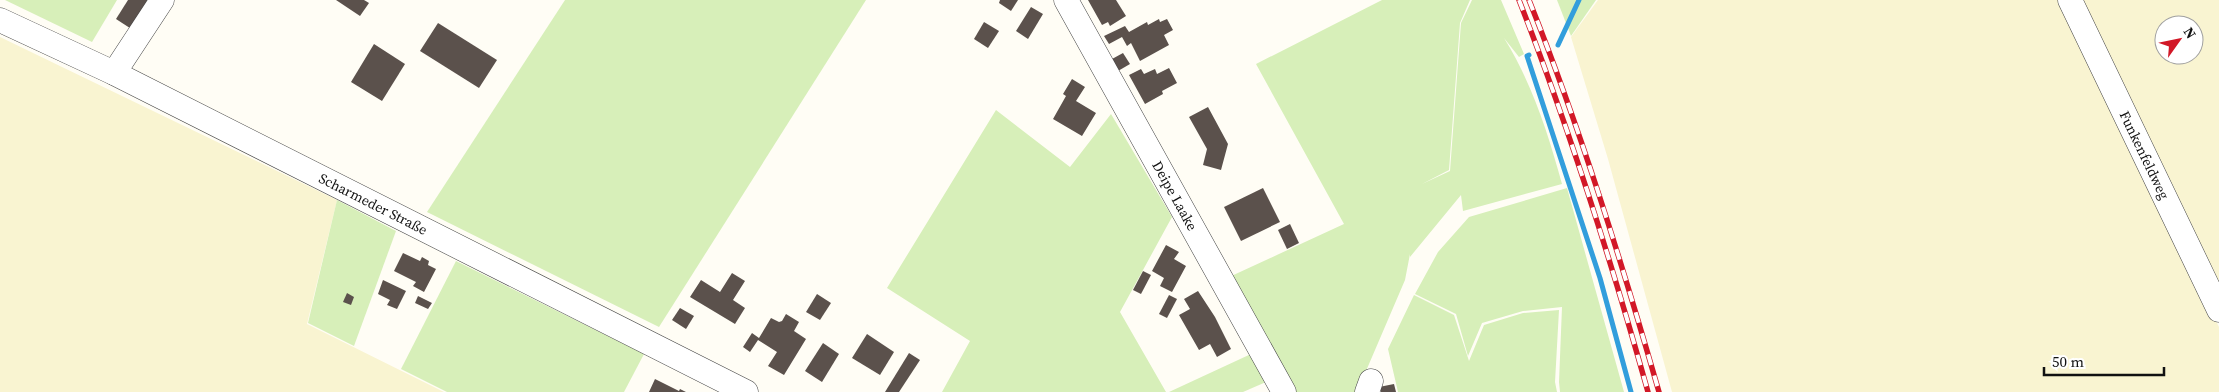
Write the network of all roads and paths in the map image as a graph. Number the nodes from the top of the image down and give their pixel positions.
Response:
1 (162, 0) edge
2 (1066, 0) edge
3 (2070, 0) edge
4 (0, 20) edge
5 (114, 73) junction
6 (2219, 310) edge
7 (746, 392) edge
8 (1284, 392) edge

1 - 5 street
2 - 8 street, Deipe Laake
3 - 6 street, Funkenfeldweg
4 - 5 street, Scharmeder Straße
5 - 7 street, Scharmeder Straße

